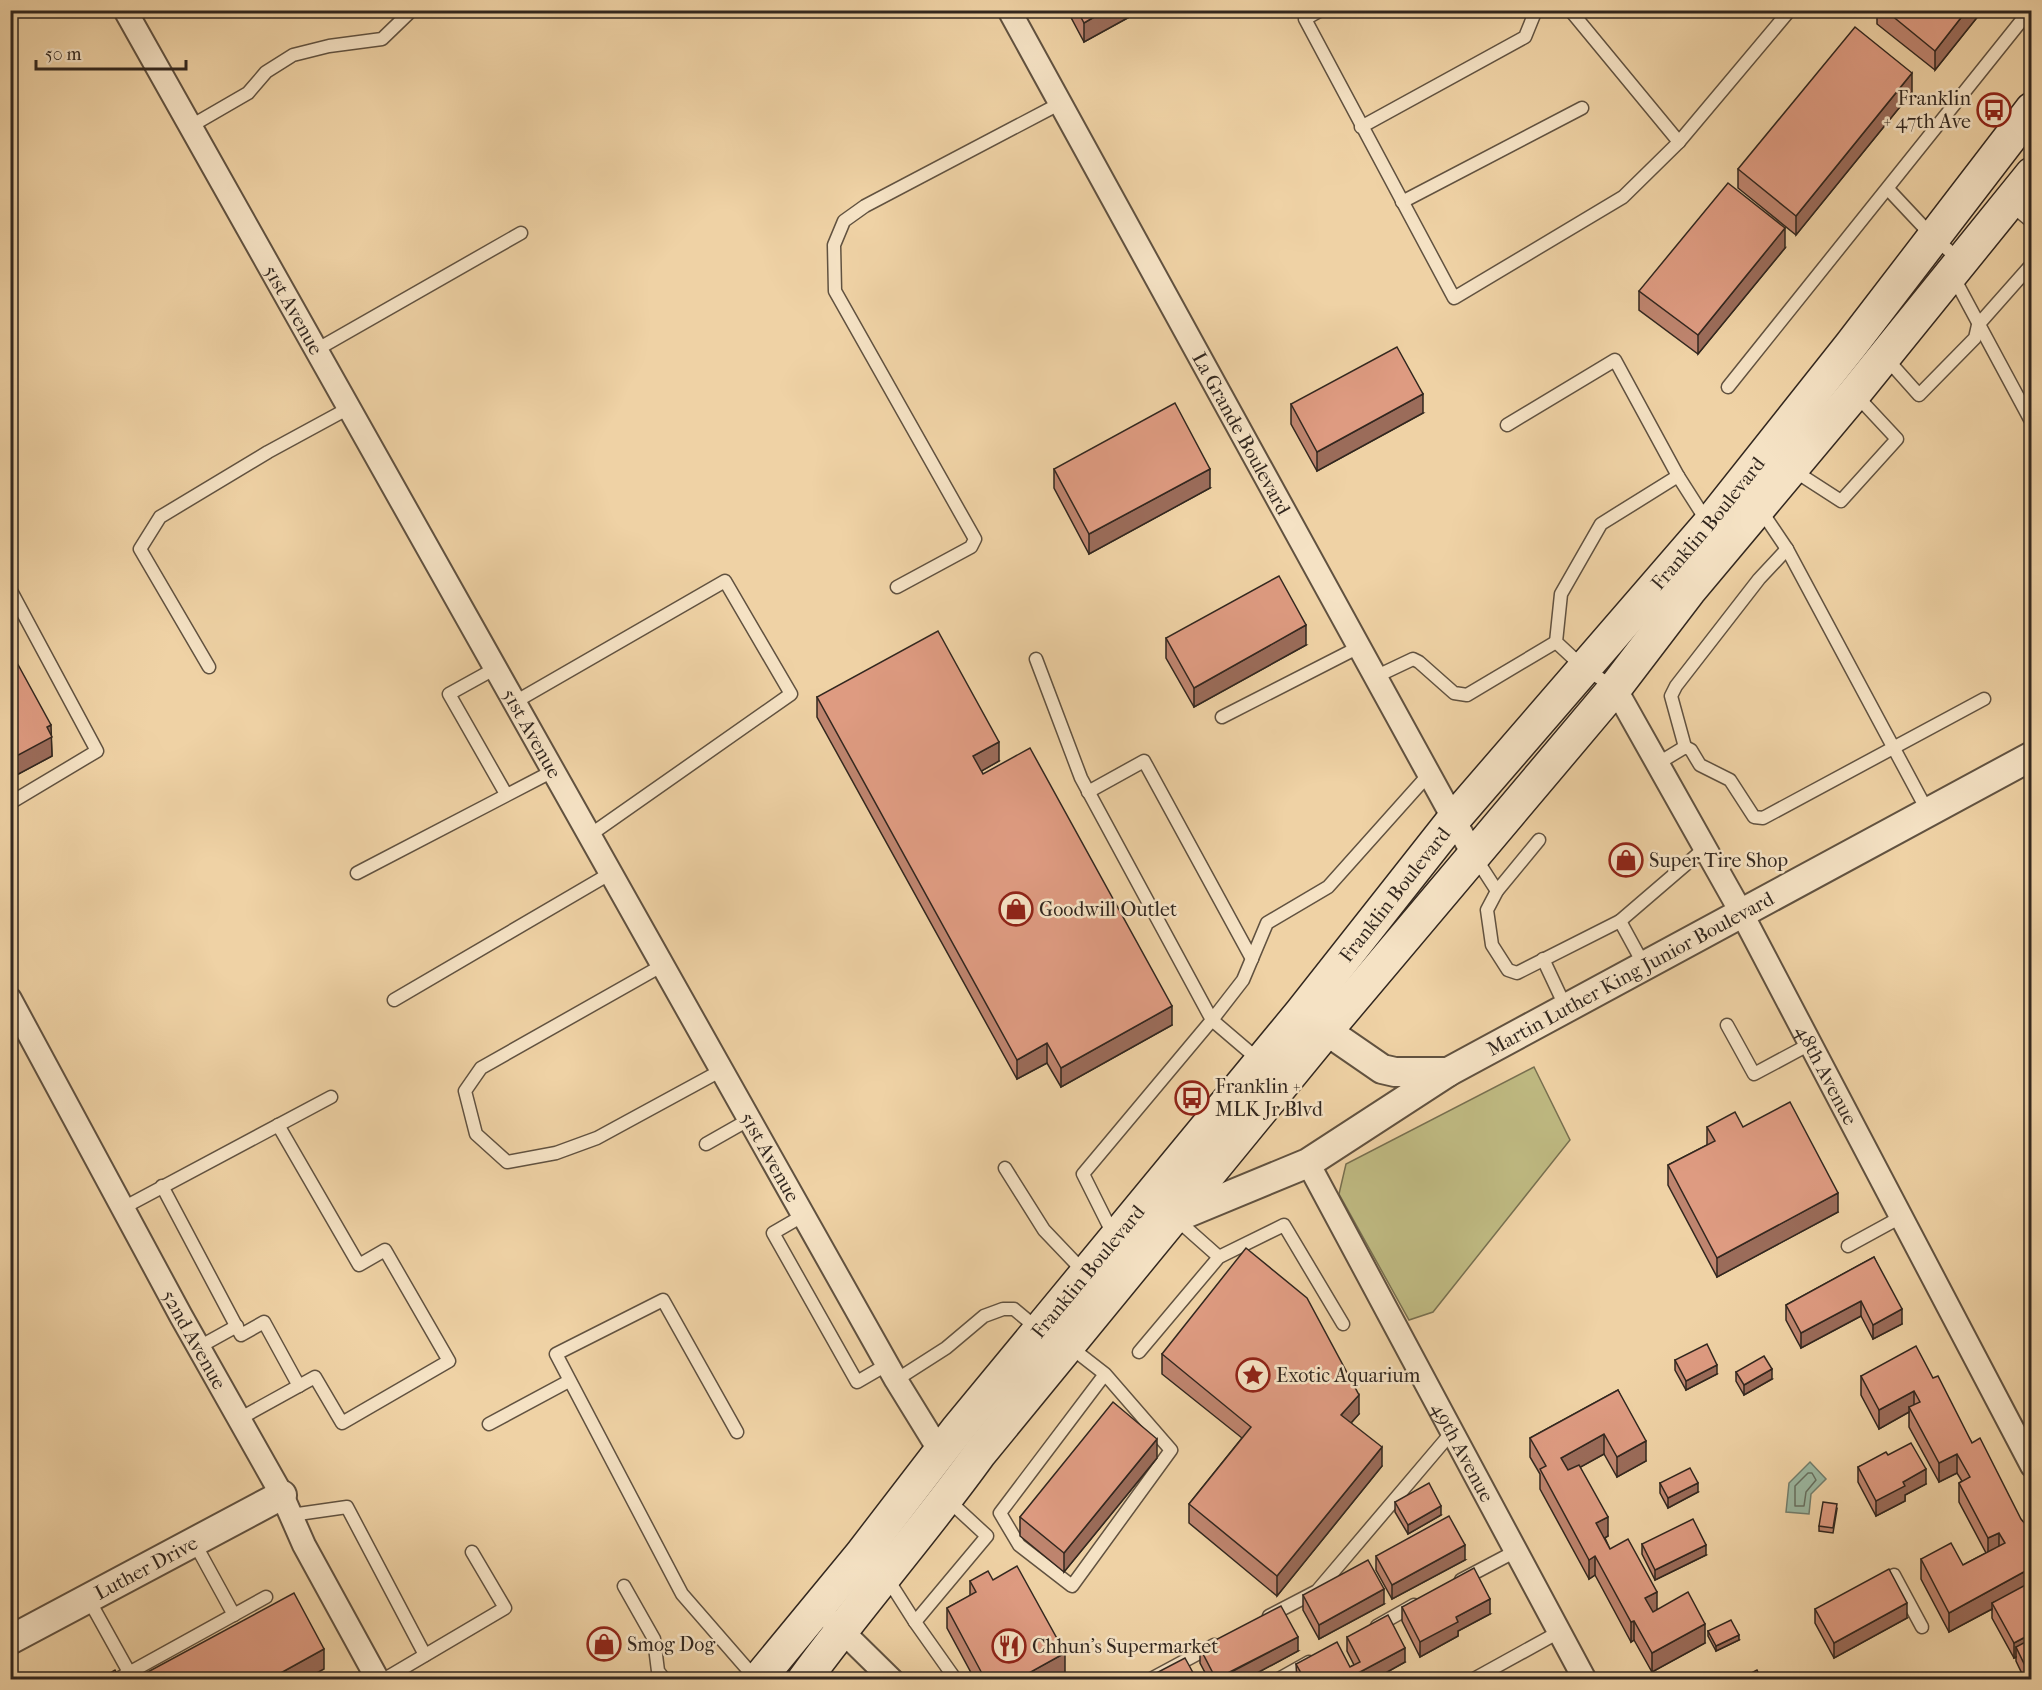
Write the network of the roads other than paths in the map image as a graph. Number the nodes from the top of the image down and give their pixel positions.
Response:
1 (125, 10) edge
2 (412, 10) edge
3 (1009, 10) edge
4 (1321, 10) edge
5 (1536, 10) edge
6 (1570, 10) edge
7 (1790, 10) edge
8 (2030, 10) edge
9 (1059, 104) junction
10 (1582, 108) dead end
11 (2031, 109) edge
12 (191, 126) junction
13 (1361, 127) junction
14 (1679, 142) junction
15 (2031, 174) edge
16 (1888, 189) junction
17 (1402, 202) junction
18 (2020, 212) edge
19 (521, 233) dead end
20 (1933, 237) junction
21 (2031, 264) edge
22 (1956, 267) junction
23 (1978, 325) junction
24 (316, 350) junction
25 (1885, 357) junction
26 (1728, 387) dead end
27 (1854, 394) junction
28 (349, 408) junction
29 (2031, 423) edge
30 (1506, 425) dead end
31 (1792, 470) junction
32 (1678, 476) junction
33 (1759, 508) junction
34 (1709, 524) junction
35 (1787, 549) junction
36 (897, 587) dead end
37 (10, 589) edge
38 (1556, 642) junction
39 (1359, 647) junction
40 (1036, 659) dead end
41 (209, 668) dead end
42 (496, 668) junction
43 (1584, 669) junction
44 (1375, 677) junction
45 (1615, 688) junction
46 (1984, 699) dead end
47 (515, 702) junction
48 (1222, 717) dead end
49 (1685, 747) junction
50 (1893, 747) junction
51 (2031, 756) edge
52 (1657, 764) junction
53 (553, 771) junction
54 (1429, 774) junction
55 (1088, 792) junction
56 (507, 794) junction
57 (10, 803) edge
58 (1928, 812) junction
59 (1454, 819) junction
60 (590, 835) junction
61 (1539, 840) dead end
62 (1705, 848) junction
63 (1474, 856) junction
64 (357, 873) dead end
65 (611, 873) junction
66 (1497, 891) junction
67 (1741, 912) junction
68 (1620, 921) junction
69 (1252, 959) junction
70 (1543, 959) junction
71 (663, 965) junction
72 (1644, 965) junction
73 (10, 999) edge
74 (394, 1000) dead end
75 (1566, 1008) junction
76 (1212, 1020) junction
77 (1313, 1023) junction
78 (1727, 1025) dead end
79 (1810, 1044) junction
80 (1261, 1062) junction
81 (722, 1070) junction
82 (1448, 1072) junction
83 (331, 1096) dead end
84 (750, 1119) junction
85 (278, 1125) junction
86 (706, 1144) dead end
87 (1308, 1163) junction
88 (1005, 1168) dead end
89 (162, 1186) junction
90 (123, 1208) junction
91 (804, 1215) junction
92 (1901, 1217) junction
93 (1175, 1218) junction
94 (1115, 1239) junction
95 (1848, 1246) dead end
96 (1220, 1257) junction
97 (1087, 1274) junction
98 (1343, 1324) dead end
99 (237, 1326) junction
100 (1055, 1338) junction
101 (199, 1347) junction
102 (1139, 1353) dead end
103 (892, 1372) junction
104 (1105, 1374) junction
105 (569, 1381) junction
106 (299, 1386) junction
107 (239, 1419) junction
108 (489, 1424) dead end
109 (1452, 1431) junction
110 (737, 1432) dead end
111 (2031, 1466) edge
112 (936, 1481) junction
113 (287, 1505) junction
114 (194, 1542) junction
115 (1516, 1551) junction
116 (472, 1552) dead end
117 (873, 1565) junction
118 (1894, 1575) edge
119 (1453, 1584) edge
120 (624, 1586) dead end
121 (266, 1598) dead end
122 (89, 1599) junction
123 (1422, 1601) edge
124 (234, 1615) junction
125 (830, 1618) junction
126 (915, 1622) junction
127 (1254, 1624) edge
128 (1922, 1627) dead end
129 (1370, 1629) edge
130 (1559, 1632) junction
131 (10, 1640) edge
132 (1223, 1641) edge
133 (425, 1655) junction
134 (1318, 1657) edge
135 (129, 1672) junction
136 (116, 1680) edge
137 (378, 1680) edge
138 (383, 1680) edge
139 (665, 1680) edge
140 (758, 1680) edge
141 (804, 1680) edge
142 (892, 1680) edge
143 (956, 1680) edge
144 (1149, 1680) edge
145 (1277, 1680) edge
146 (1472, 1680) edge
147 (1585, 1680) edge

1 - 12 street, 51st Avenue
2 - 12 lane
3 - 9 street, La Grande Boulevard
4 - 13 lane
5 - 13 lane
6 - 14 lane
7 - 14 lane
8 - 16 lane
9 - 36 lane
9 - 39 street, La Grande Boulevard
10 - 17 lane
11 - 20 main road, Franklin Boulevard
12 - 24 street, 51st Avenue
13 - 17 lane
14 - 17 lane
15 - 18 main road, Franklin Boulevard
16 - 20 lane
16 - 26 lane
18 - 22 main road, Franklin Boulevard
19 - 24 lane
20 - 22 lane
20 - 34 main road, Franklin Boulevard
21 - 23 lane
22 - 23 lane
22 - 25 main road, Franklin Boulevard
23 - 25 lane
23 - 29 lane
24 - 28 street, 51st Avenue
25 - 27 main road, Franklin Boulevard
27 - 31 main road, Franklin Boulevard
27 - 31 lane
28 - 41 lane
28 - 42 street, 51st Avenue
30 - 32 lane
31 - 33 main road, Franklin Boulevard
32 - 34 lane
32 - 38 lane
33 - 35 lane
33 - 45 main road, Franklin Boulevard
34 - 43 main road, Franklin Boulevard
35 - 49 lane
35 - 50 lane
37 - 57 lane
38 - 43 lane
38 - 44 lane
39 - 44 street, La Grande Boulevard
39 - 48 lane
40 - 55 lane
42 - 47 street, 51st Avenue
42 - 56 lane
43 - 45 lane
43 - 59 main road, Franklin Boulevard
44 - 54 street, La Grande Boulevard
45 - 52 street, 48th Avenue
45 - 63 main road, Franklin Boulevard
46 - 50 lane
47 - 53 street, 51st Avenue
47 - 60 lane
49 - 50 lane
49 - 52 lane
50 - 58 lane
51 - 58 street, Martin Luther King Junior Boulevard
52 - 62 street, 48th Avenue
53 - 56 lane
53 - 60 street, 51st Avenue
54 - 59 street, La Grande Boulevard
54 - 69 lane
55 - 69 lane
55 - 76 lane
56 - 64 lane
58 - 67 street, Martin Luther King Junior Boulevard
59 - 63 street, La Grande Boulevard
59 - 77 main road, Franklin Boulevard
60 - 65 street, 51st Avenue
61 - 66 lane
62 - 67 street, 48th Avenue
62 - 68 lane
63 - 66 lane
63 - 77 main road, Franklin Boulevard
65 - 71 street, 51st Avenue
65 - 74 lane
66 - 70 lane
67 - 72 street, Martin Luther King Junior Boulevard
67 - 79 street, 48th Avenue
68 - 70 lane
68 - 72 lane
69 - 76 lane
70 - 75 lane
71 - 81 street, 51st Avenue
71 - 81 lane
72 - 75 street, Martin Luther King Junior Boulevard
73 - 90 street, 52nd Avenue
75 - 82 street, Martin Luther King Junior Boulevard
76 - 80 lane
76 - 94 lane
77 - 80 main road, Franklin Boulevard
77 - 82 street, Martin Luther King Junior Boulevard
77 - 93 main road, Franklin Boulevard
78 - 79 lane
79 - 92 street, 48th Avenue
80 - 94 main road, Franklin Boulevard
81 - 84 street, 51st Avenue
82 - 87 street, Martin Luther King Junior Boulevard
83 - 85 lane
84 - 86 lane
84 - 91 street, 51st Avenue
85 - 89 lane
85 - 106 lane
87 - 93 street, Martin Luther King Junior Boulevard
87 - 109 street, 49th Avenue
88 - 97 lane
89 - 90 lane
89 - 99 lane
90 - 101 street, 52nd Avenue
91 - 103 street, 51st Avenue
91 - 103 lane
92 - 95 lane
92 - 111 street, 48th Avenue
93 - 96 lane
93 - 100 main road, Franklin Boulevard
94 - 97 main road, Franklin Boulevard
94 - 100 main road
96 - 98 lane
96 - 102 lane
97 - 100 main road, Franklin Boulevard
99 - 101 lane
99 - 106 lane
100 - 103 lane
100 - 104 lane
100 - 112 main road, Franklin Boulevard
100 - 112 main road, Franklin Boulevard
101 - 107 street, 52nd Avenue
103 - 112 street, 51st Avenue
104 - 104 lane
105 - 108 lane
105 - 110 lane
105 - 140 lane
106 - 107 lane
107 - 113 street, 52nd Avenue
109 - 115 street, 49th Avenue
109 - 127 lane
112 - 117 main road, Franklin Boulevard
112 - 126 lane
113 - 114 street, Luther Drive
113 - 133 lane
113 - 137 street, 52nd Avenue
114 - 122 street, Luther Drive
114 - 124 lane
115 - 119 lane
115 - 130 street, 49th Avenue
116 - 133 lane
117 - 125 main road, Franklin Boulevard
117 - 126 lane
118 - 128 lane
120 - 139 lane
121 - 124 lane
122 - 131 street, Luther Drive
122 - 135 lane
123 - 129 lane
124 - 135 lane
125 - 140 main road, Franklin Boulevard
125 - 141 main road, Franklin Boulevard
125 - 142 street
126 - 143 lane
130 - 146 lane
130 - 147 street, 49th Avenue
132 - 144 lane
133 - 138 lane
134 - 145 lane
135 - 136 lane

